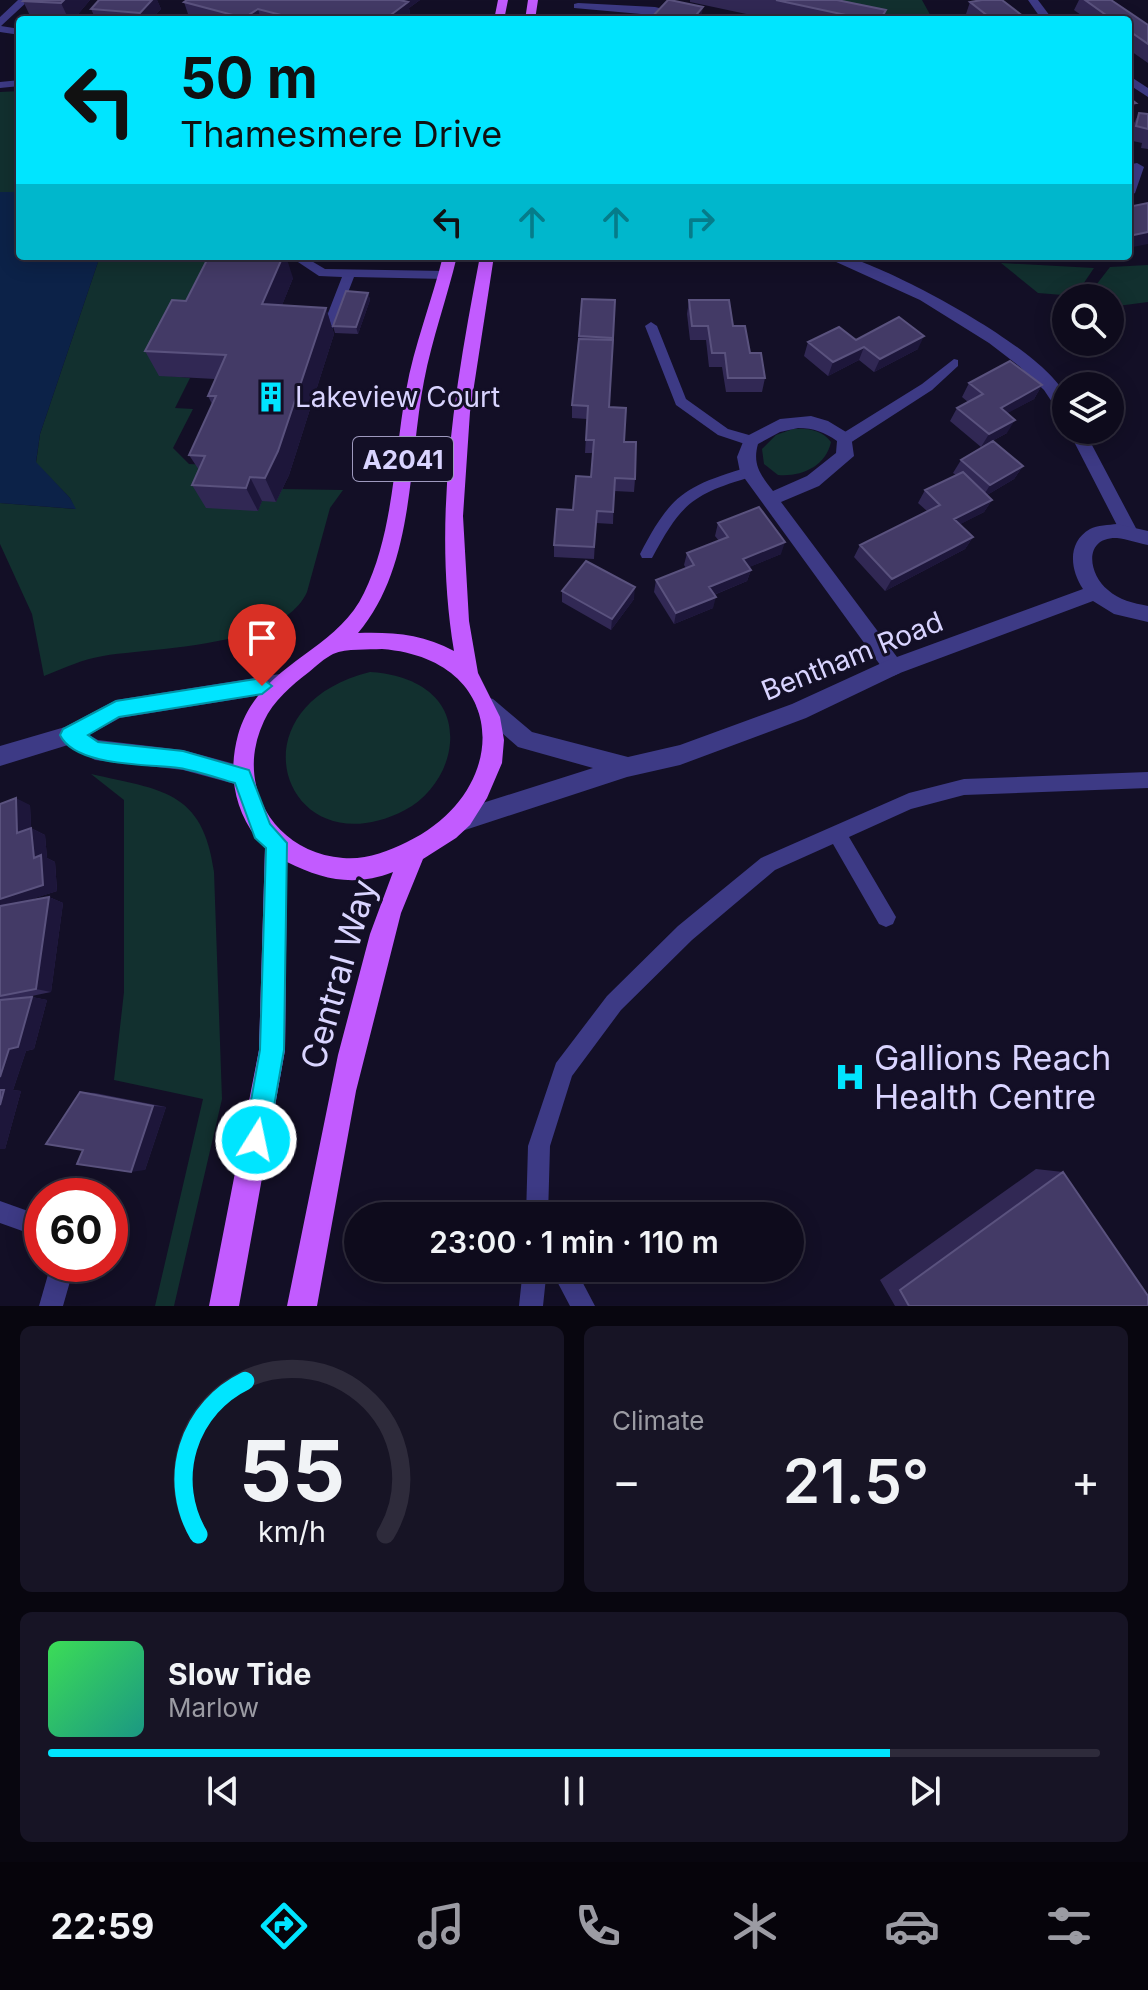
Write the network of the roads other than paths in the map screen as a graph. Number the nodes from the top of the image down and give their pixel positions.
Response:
1 (24, 0) edge
2 (665, 0) edge
3 (578, 3) edge
4 (655, 10) junction
5 (650, 16) edge
6 (684, 16) edge
7 (0, 26) edge
8 (1137, 167) dead end
9 (1132, 181) edge
10 (300, 260) edge
11 (449, 260) edge
12 (486, 260) edge
13 (840, 260) edge
14 (349, 274) junction
15 (446, 275) junction
16 (329, 326) edge
17 (651, 326) dead end
18 (954, 363) dead end
19 (1052, 393) edge
20 (845, 439) junction
21 (751, 441) junction
22 (1083, 444) edge
23 (749, 472) junction
24 (771, 499) junction
25 (1129, 532) junction
26 (1148, 538) edge
27 (647, 554) dead end
28 (1096, 592) junction
29 (1148, 614) edge
30 (333, 645) junction
31 (893, 667) junction
32 (468, 673) junction
33 (280, 683) junction
34 (486, 706) junction
35 (70, 735) junction
36 (0, 756) edge
37 (627, 767) junction
38 (242, 776) junction
39 (1148, 780) edge
40 (459, 821) junction
41 (838, 835) junction
42 (276, 843) junction
43 (414, 852) junction
44 (886, 917) dead end
45 (537, 1202) edge
46 (0, 1212) edge
47 (24, 1221) edge
48 (58, 1282) edge
49 (534, 1282) edge
50 (570, 1282) edge
51 (51, 1306) edge
52 (224, 1306) edge
53 (302, 1306) edge
54 (531, 1306) edge
55 (583, 1306) edge

1 - 7 street
2 - 4 street
3 - 4 street
4 - 5 street
4 - 6 street
8 - 9 street
10 - 14 lane
11 - 15 main road, Central Way / A2041
12 - 32 main road, Central Way / A2041
13 - 19 street
14 - 15 lane
14 - 16 lane
15 - 30 main road, Central Way / A2041
17 - 21 lane
18 - 20 lane
20 - 21 street
20 - 24 street
21 - 23 street
22 - 25 street
23 - 24 street
23 - 27 lane
24 - 31 street
25 - 26 street
25 - 28 street
28 - 29 street
28 - 31 street, Bentham Road
30 - 32 main road, Central Way
30 - 33 main road, Central Way / A2041
31 - 37 street, Bentham Road
32 - 34 main road, Central Way
33 - 35 street
33 - 38 main road, A2041
34 - 37 street, Bentham Road
34 - 40 main road, Central Way
35 - 36 street
35 - 38 street
37 - 40 street, Bentham Road
38 - 42 main road
39 - 41 lane
40 - 43 main road, Central Way
41 - 44 lane
41 - 45 lane
42 - 43 main road, Central Way
42 - 52 main road, Central Way
43 - 53 main road, Central Way
46 - 47 lane
48 - 51 lane
49 - 54 lane
50 - 55 lane

